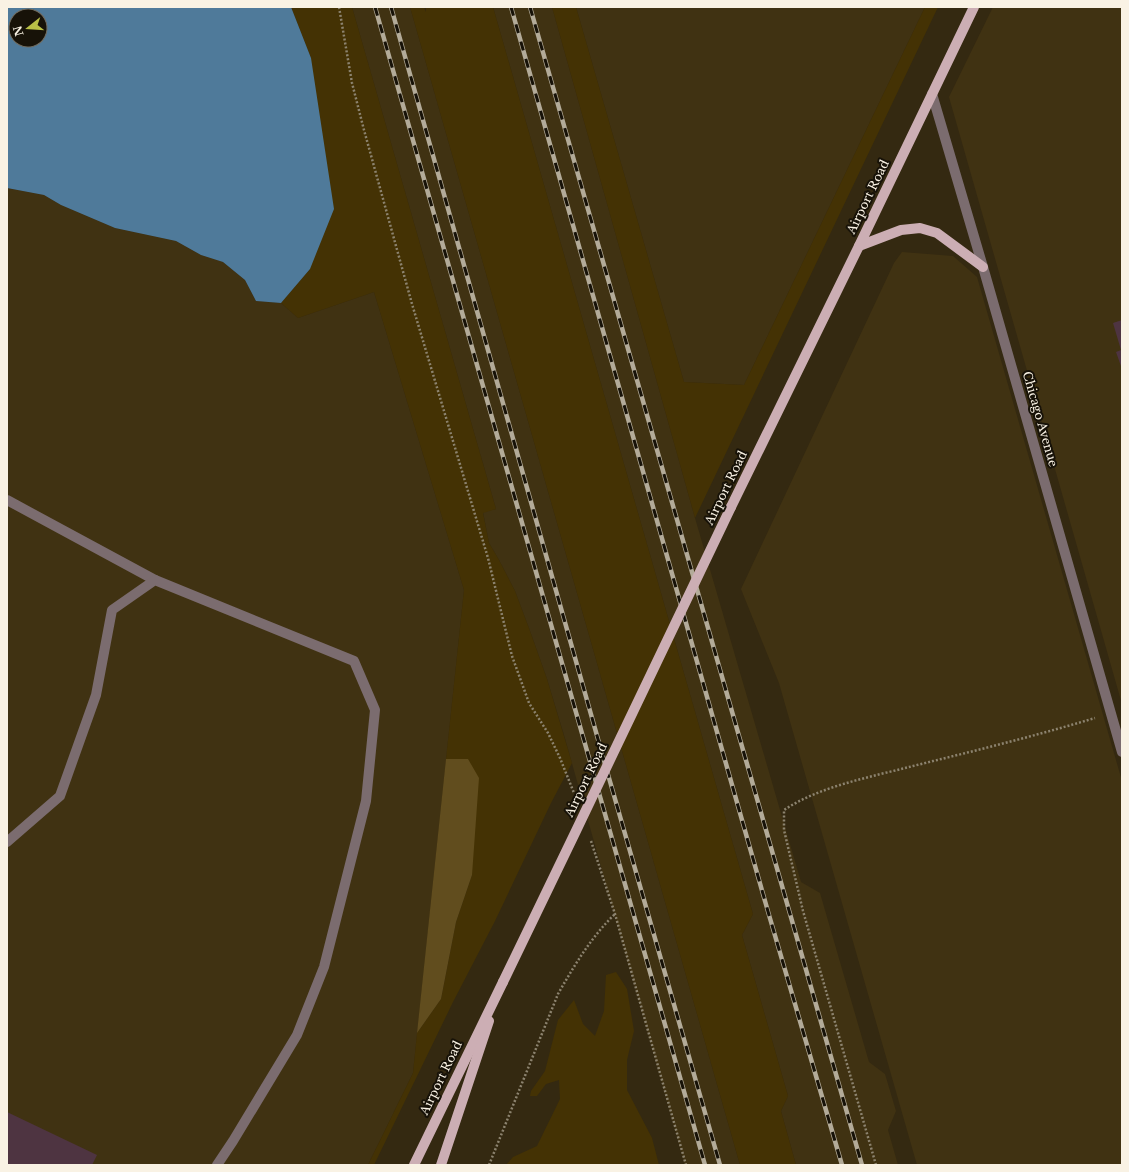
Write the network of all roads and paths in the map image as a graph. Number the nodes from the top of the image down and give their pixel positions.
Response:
1 (340, 7) edge
2 (974, 7) edge
3 (932, 94) junction
4 (859, 246) junction
5 (983, 267) junction
6 (7, 500) edge
7 (155, 580) junction
8 (1115, 717) edge
9 (1122, 752) edge
10 (574, 794) dead end
11 (589, 837) dead end
12 (7, 842) edge
13 (614, 914) junction
14 (503, 982) junction
15 (217, 1165) edge
16 (414, 1165) edge
17 (441, 1165) edge
18 (489, 1165) edge
19 (686, 1165) edge
20 (876, 1165) edge

1 - 10 path
2 - 3 main road, Airport Road
3 - 4 main road, Airport Road
3 - 5 street, Chicago Avenue
4 - 5 main road
4 - 14 main road, Airport Road, bridge
5 - 8 street, Chicago Avenue
6 - 7 street
7 - 12 street
7 - 15 street
8 - 9 street, Chicago Avenue
8 - 20 path
11 - 13 path
13 - 18 path
13 - 19 path
14 - 16 main road, Airport Road
14 - 17 main road, Airport Road

